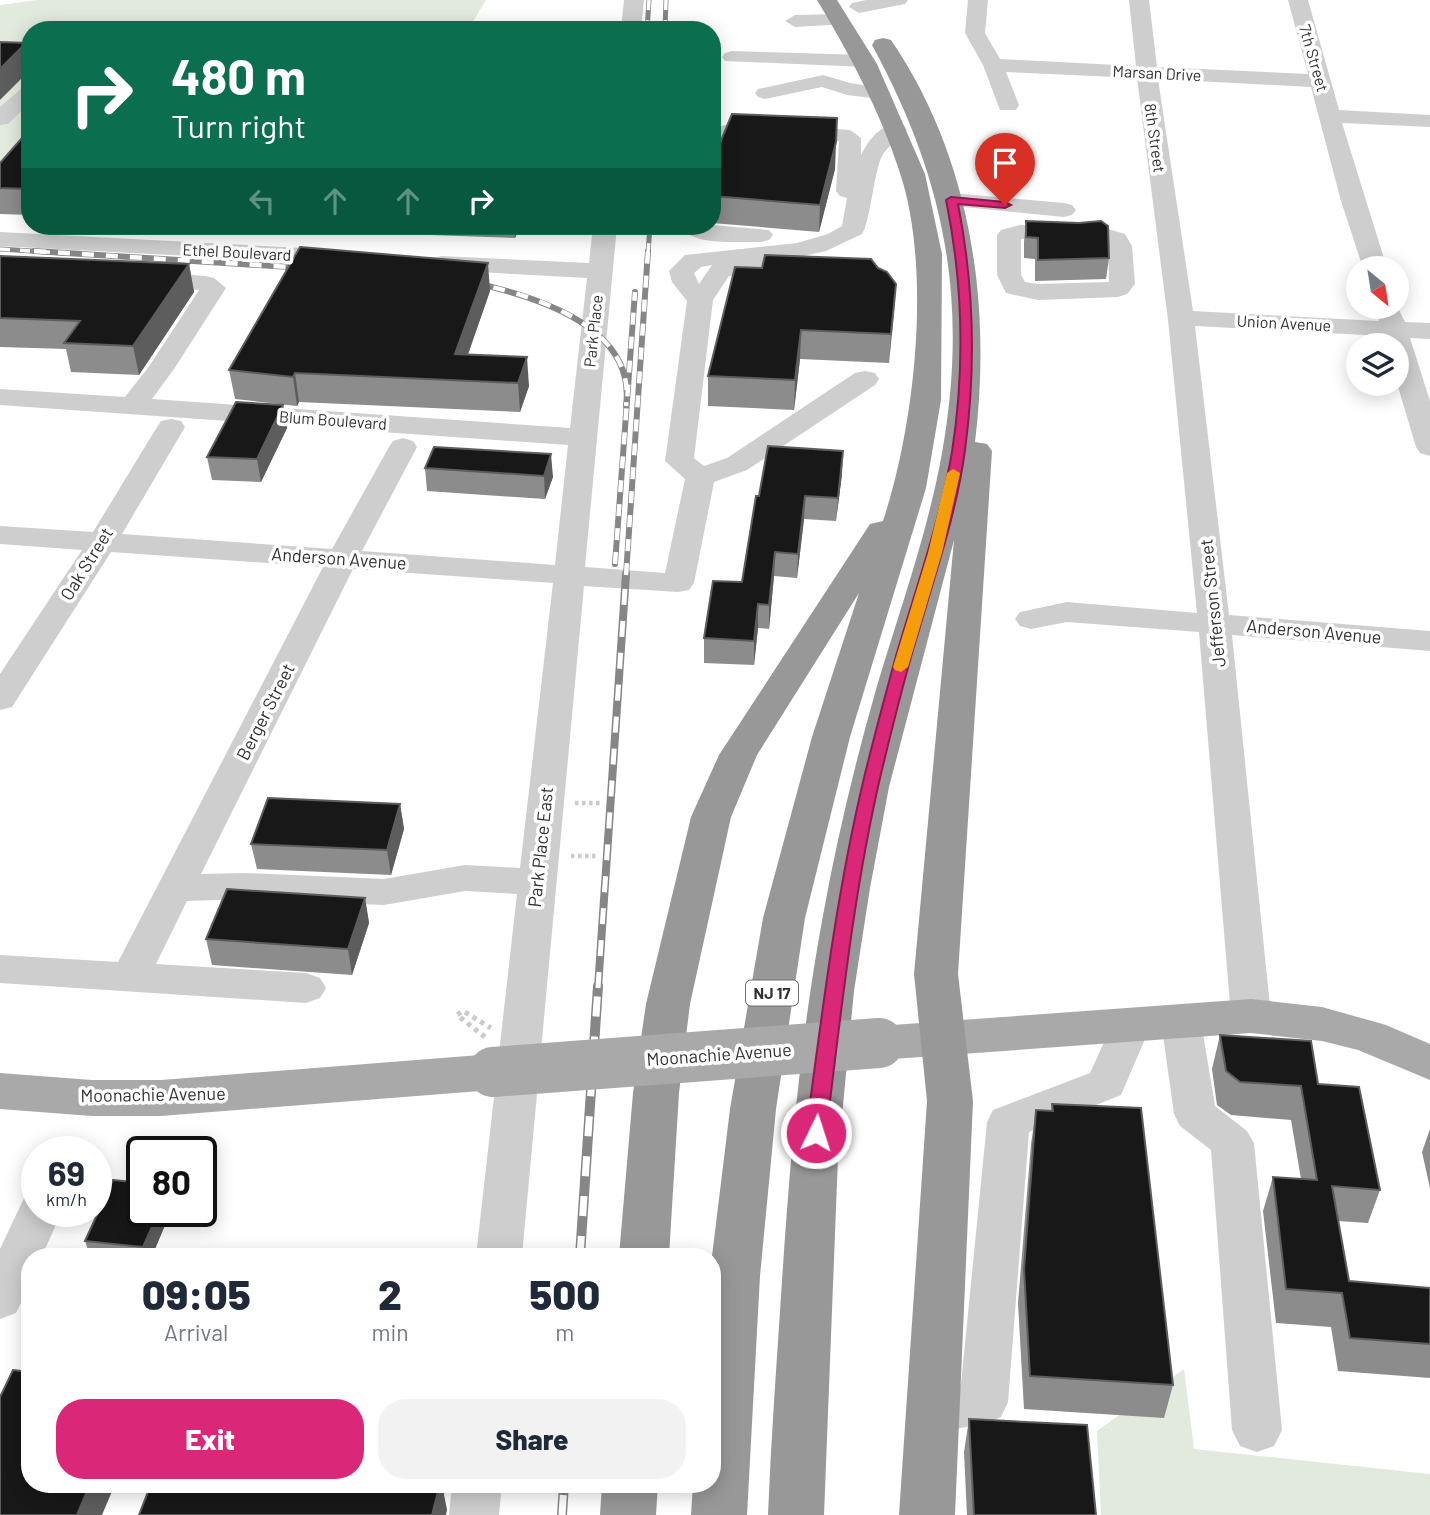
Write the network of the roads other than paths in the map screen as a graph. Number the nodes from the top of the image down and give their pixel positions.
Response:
1 (634, 0) edge
2 (898, 0) edge
3 (978, 0) edge
4 (1139, 0) edge
5 (1298, 0) edge
6 (845, 7) edge
7 (632, 21) edge
8 (795, 21) dead end
9 (732, 57) dead end
10 (865, 61) junction
11 (993, 65) junction
12 (825, 72) junction
13 (1146, 72) junction
14 (1321, 81) junction
15 (765, 93) dead end
16 (880, 93) junction
17 (21, 99) edge
18 (1008, 105) dead end
19 (1331, 117) junction
20 (0, 119) edge
21 (1430, 121) edge
22 (896, 130) junction
23 (721, 133) edge
24 (1163, 192) joint
25 (951, 200) junction
26 (1064, 210) dead end
27 (855, 219) junction
28 (721, 233) edge
29 (1076, 234) edge
30 (604, 235) edge
31 (1108, 236) edge
32 (813, 237) dead end
33 (0, 239) edge
34 (1372, 256) edge
35 (368, 259) edge
36 (422, 262) edge
37 (838, 264) edge
38 (599, 271) junction
39 (123, 277) edge
40 (699, 300) junction
41 (1181, 318) junction
42 (1346, 318) edge
43 (1391, 319) edge
44 (1394, 319) edge
45 (1430, 331) edge
46 (967, 341) junction
47 (865, 379) dead end
48 (0, 397) edge
49 (132, 406) junction
50 (171, 427) dead end
51 (582, 437) junction
52 (403, 447) dead end
53 (1430, 447) edge
54 (700, 477) junction
55 (910, 488) junction
56 (0, 535) edge
57 (101, 544) junction
58 (345, 559) junction
59 (568, 575) junction
60 (1031, 619) dead end
61 (1216, 624) junction
62 (1430, 641) edge
63 (0, 700) edge
64 (549, 869) junction
65 (176, 888) junction
66 (0, 969) edge
67 (130, 978) junction
68 (306, 988) dead end
69 (1251, 1016) junction
70 (1181, 1021) junction
71 (1131, 1024) junction
72 (943, 1039) junction
73 (660, 1060) junction
74 (1430, 1063) edge
75 (0, 1091) edge
76 (33, 1227) edge
77 (23, 1248) edge
78 (500, 1248) edge
79 (645, 1248) edge
80 (21, 1253) edge
81 (0, 1299) edge
82 (932, 1411) junction
83 (1257, 1430) dead end
84 (721, 1485) edge
85 (476, 1493) edge
86 (629, 1493) edge
87 (720, 1493) edge
88 (474, 1515) edge
89 (628, 1515) edge
90 (719, 1515) edge
91 (796, 1515) edge
92 (927, 1515) edge

1 - 7 street
2 - 6 street
3 - 11 street
4 - 13 street, 8th Street
5 - 14 street, 7th Street
6 - 8 street
6 - 10 highway, NJ 17
6 - 25 highway
9 - 12 street
10 - 12 street
10 - 16 highway, NJ 17
11 - 13 street, Marsan Drive
11 - 18 street
12 - 15 street
12 - 16 street
13 - 14 street, Marsan Drive
13 - 24 street, 8th Street
14 - 19 street, 7th Street
16 - 22 highway, NJ 17
17 - 20 street
19 - 21 street
19 - 34 street, 7th Street
22 - 27 street
22 - 55 highway, NJ 17
23 - 27 street
24 - 41 street, Jefferson Street
25 - 26 street
25 - 46 highway
27 - 40 street
28 - 32 street
29 - 31 street
30 - 38 street, Park Place
33 - 35 street, Ethel Boulevard
36 - 38 street
37 - 40 street
38 - 51 street, Park Place
39 - 49 street
40 - 54 street
41 - 42 street, Union Avenue
41 - 61 street, Jefferson Street
43 - 53 street
44 - 45 street, Union Avenue
46 - 72 highway
46 - 91 highway
47 - 54 street
48 - 49 street, Blum Boulevard
49 - 51 street, Blum Boulevard
50 - 57 street, Oak Street
51 - 59 street, Park Place East
52 - 58 street, Berger Street
54 - 59 street, Anderson Avenue
55 - 73 highway
55 - 84 highway, NJ 17
56 - 57 street, Anderson Avenue
57 - 58 street, Anderson Avenue
57 - 63 street, Oak Street
58 - 59 street, Anderson Avenue
58 - 65 street, Berger Street
59 - 64 street, Park Place East
60 - 61 street, Anderson Avenue
61 - 62 street, Anderson Avenue
61 - 69 street, Jefferson Street
64 - 65 street
64 - 78 street, Park Place East
65 - 67 street, Berger Street
66 - 67 street
67 - 68 street
69 - 70 main road, Moonachie Avenue
69 - 74 main road, Moonachie Avenue
70 - 71 main road, Moonachie Avenue
70 - 83 street
71 - 72 main road, Moonachie Avenue
71 - 82 street
72 - 73 main road, Moonachie Avenue, bridge
72 - 82 highway
73 - 75 main road, Moonachie Avenue, bridge
73 - 79 highway
76 - 77 street
80 - 81 street
82 - 92 highway
85 - 88 street
86 - 89 highway
87 - 90 highway, NJ 17

